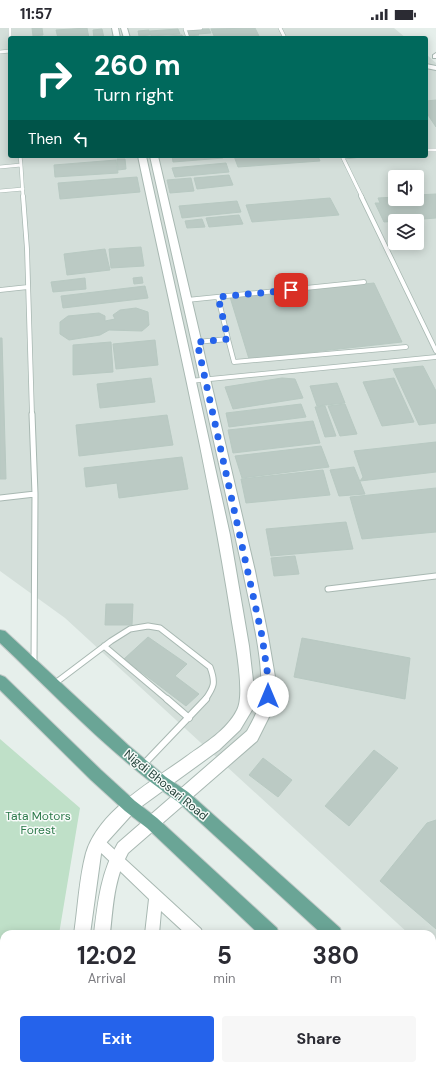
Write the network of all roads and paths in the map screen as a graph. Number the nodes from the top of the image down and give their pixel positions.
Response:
1 (201, 28) edge
2 (187, 36) edge
3 (20, 158) edge
4 (142, 158) edge
5 (154, 158) edge
6 (342, 158) edge
7 (21, 165) junction
8 (0, 167) edge
9 (23, 189) junction
10 (0, 191) edge
11 (364, 282) dead end
12 (28, 287) junction
13 (0, 290) edge
14 (218, 297) junction
15 (187, 300) junction
16 (228, 339) junction
17 (197, 342) junction
18 (406, 347) dead end
19 (436, 351) edge
20 (436, 356) edge
21 (206, 380) junction
22 (190, 381) junction
23 (34, 494) junction
24 (0, 498) edge
25 (436, 576) edge
26 (328, 589) dead end
27 (0, 635) edge
28 (104, 646) junction
29 (34, 667) junction
30 (0, 681) edge
31 (53, 684) junction
32 (189, 718) junction
33 (142, 766) junction
34 (161, 782) junction
35 (183, 797) junction
36 (130, 806) junction
37 (152, 823) junction
38 (99, 843) junction
39 (116, 860) junction
40 (156, 898) junction
41 (83, 930) edge
42 (102, 930) edge
43 (152, 930) edge
44 (192, 930) edge
45 (267, 930) edge
46 (330, 930) edge

1 - 2 lane
3 - 7 lane
4 - 22 street
5 - 15 street
6 - 19 lane
7 - 8 lane
7 - 9 lane
9 - 10 lane
9 - 12 lane
11 - 14 lane
12 - 13 lane
12 - 23 lane
14 - 15 lane
14 - 16 lane
15 - 17 street
16 - 17 lane
16 - 18 lane
17 - 21 street
20 - 21 lane
21 - 22 lane
21 - 35 street
22 - 34 street
23 - 24 lane
23 - 29 lane
25 - 26 lane
27 - 29 main road, Nigdi Bhosari Road
28 - 31 lane
28 - 32 lane
28 - 32 lane
29 - 31 main road, Nigdi Bhosari Road
30 - 36 main road
31 - 33 main road, Nigdi Bhosari Road
32 - 33 lane
33 - 34 main road, Nigdi Bhosari Road
34 - 35 main road, Nigdi Bhosari Road
34 - 36 street
35 - 37 street
35 - 46 main road, Nigdi Bhosari Road
36 - 37 main road
36 - 38 street
37 - 39 street
37 - 45 main road
38 - 39 street
38 - 41 street
39 - 40 street
39 - 42 street
40 - 43 street
40 - 44 street

